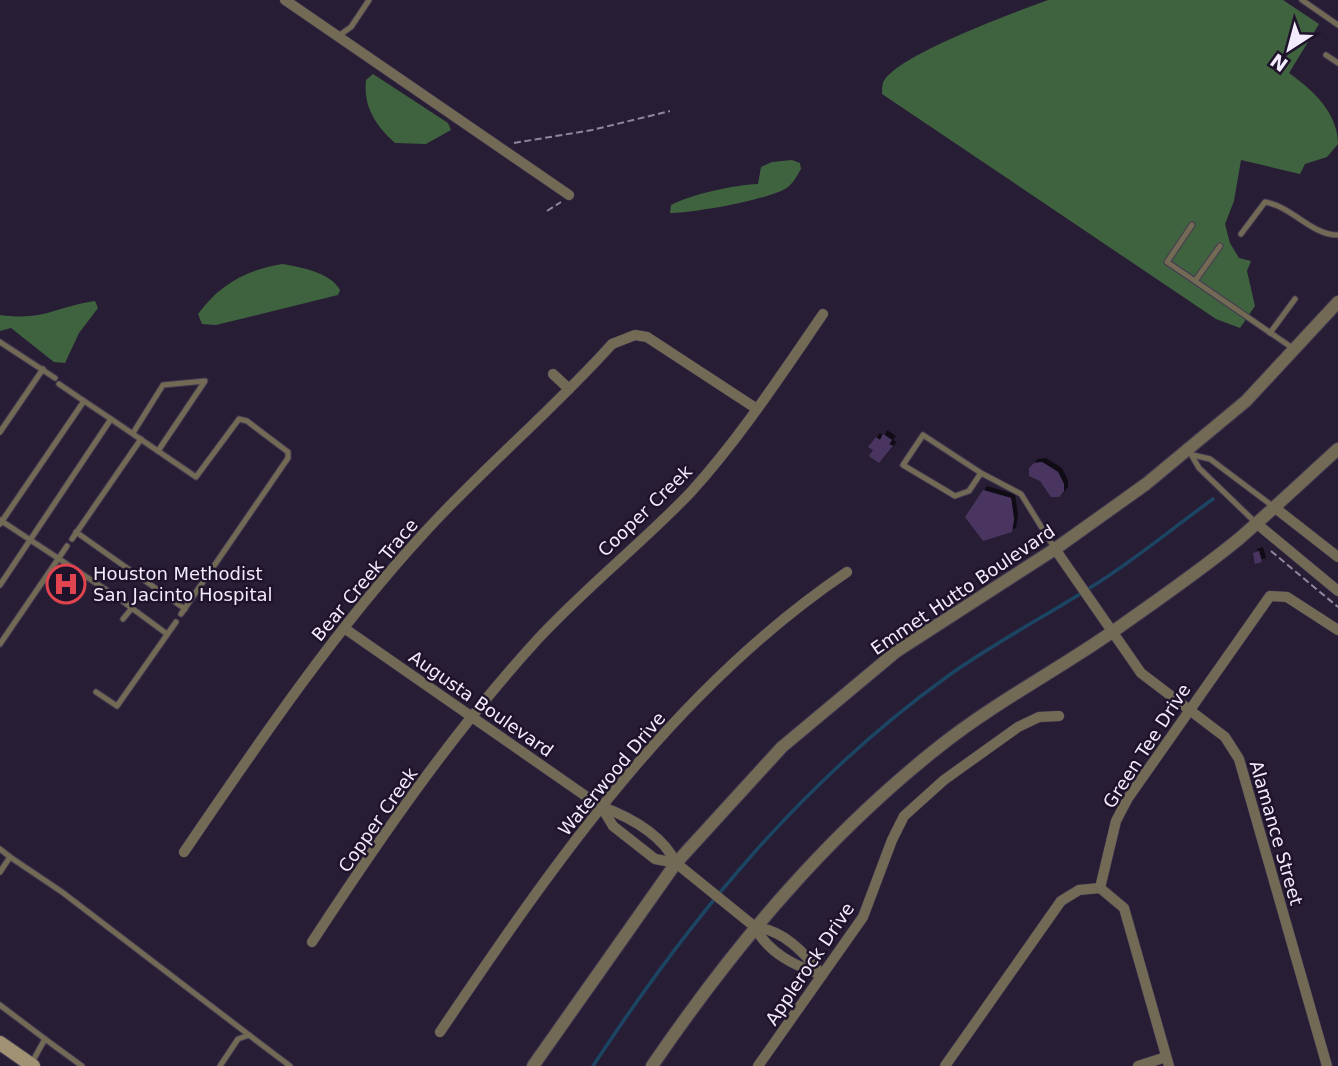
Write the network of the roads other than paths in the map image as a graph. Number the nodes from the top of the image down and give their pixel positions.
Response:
1 (285, 0) edge
2 (369, 0) edge
3 (1302, 0) edge
4 (1338, 25) edge
5 (337, 37) junction
6 (1326, 55) dead end
7 (1338, 64) edge
8 (569, 195) road end
9 (1192, 225) dead end
10 (1241, 234) dead end
11 (1338, 235) edge
12 (1220, 246) dead end
13 (1195, 281) junction
14 (1294, 299) dead end
15 (1338, 302) edge
16 (822, 314) dead end
17 (1270, 333) junction
18 (0, 342) edge
19 (1294, 349) junction
20 (43, 369) junction
21 (553, 374) dead end
22 (55, 377) dead end
23 (59, 384) dead end
24 (569, 389) junction
25 (84, 401) junction
26 (757, 409) junction
27 (111, 419) junction
28 (1, 428) edge
29 (133, 433) junction
30 (141, 439) junction
31 (1338, 449) edge
32 (158, 451) junction
33 (1190, 452) junction
34 (981, 473) junction
35 (1274, 508) junction
36 (1, 522) edge
37 (1256, 523) junction
38 (76, 532) junction
39 (72, 539) dead end
40 (32, 540) junction
41 (67, 546) dead end
42 (1055, 550) junction
43 (1338, 556) edge
44 (58, 559) junction
45 (847, 572) dead end
46 (80, 573) junction
47 (72, 584) dead end
48 (0, 585) edge
49 (1338, 591) edge
50 (132, 608) junction
51 (123, 620) dead end
52 (176, 622) dead end
53 (344, 628) junction
54 (1338, 630) edge
55 (1111, 633) junction
56 (167, 634) junction
57 (0, 644) edge
58 (96, 692) dead end
59 (1189, 710) junction
60 (1059, 716) dead end
61 (472, 717) junction
62 (600, 806) junction
63 (0, 849) edge
64 (184, 852) dead end
65 (10, 857) junction
66 (676, 863) junction
67 (0, 872) edge
68 (1100, 888) junction
69 (755, 927) junction
70 (312, 942) dead end
71 (822, 975) junction
72 (0, 1005) edge
73 (440, 1032) dead end
74 (249, 1035) junction
75 (45, 1040) junction
76 (0, 1043) edge
77 (1167, 1061) edge
78 (31, 1065) edge
79 (82, 1066) edge
80 (220, 1066) edge
81 (290, 1066) edge
82 (533, 1066) edge
83 (652, 1066) edge
84 (758, 1066) edge
85 (945, 1066) edge
86 (1138, 1066) edge
87 (1326, 1066) edge

1 - 5 street
2 - 5 lane
3 - 4 lane
5 - 8 street
6 - 7 lane
9 - 13 lane
10 - 11 lane
12 - 13 lane
13 - 17 lane
14 - 17 lane
15 - 19 street, Emmet Hutto Boulevard
16 - 26 street, Cooper Creek
17 - 19 lane
18 - 20 lane
19 - 33 street, Emmet Hutto Boulevard
20 - 22 lane
20 - 28 lane
21 - 24 street
23 - 25 lane
24 - 26 street, Bear Creek Trace
24 - 53 street, Bear Creek Trace
25 - 27 lane
25 - 36 lane
26 - 61 street, Cooper Creek
27 - 29 lane
27 - 40 lane
29 - 30 lane
29 - 32 lane
30 - 32 lane
30 - 38 lane
31 - 35 street
32 - 38 lane
33 - 35 lane
33 - 37 lane
33 - 42 street, Emmet Hutto Boulevard
34 - 34 lane
34 - 42 lane
35 - 37 street
35 - 43 street
36 - 40 lane
37 - 49 street
37 - 55 street
38 - 39 lane
40 - 44 lane
40 - 48 lane
41 - 44 lane
42 - 55 street, Alamance Street
42 - 66 street, Emmet Hutto Boulevard
44 - 46 lane
44 - 57 lane
45 - 62 street, Waterwood Drive
46 - 47 lane
46 - 50 lane
50 - 51 lane
50 - 56 lane
52 - 56 lane
53 - 61 street, Augusta Boulevard
53 - 64 street, Bear Creek Trace
54 - 59 street, Green Tee Drive
55 - 59 street, Alamance Street
55 - 69 street
56 - 58 lane
59 - 68 street, Green Tee Drive
59 - 87 street, Alamance Street
60 - 71 street, Applerock Drive
61 - 62 street, Augusta Boulevard
61 - 70 street, Copper Creek
62 - 66 street, Augusta Boulevard
62 - 66 street, Augusta Boulevard
62 - 73 street, Waterwood Drive
63 - 65 lane
65 - 67 lane
65 - 74 lane
66 - 69 street, Augusta Boulevard
66 - 82 street, Emmet Hutto Boulevard
68 - 77 street
68 - 85 street
69 - 71 street, Augusta Boulevard
69 - 71 street, Augusta Boulevard
69 - 83 street
71 - 84 street, Applerock Drive
72 - 75 lane
74 - 80 lane
74 - 81 lane
75 - 78 lane
75 - 79 lane
76 - 78 main road
77 - 86 street

